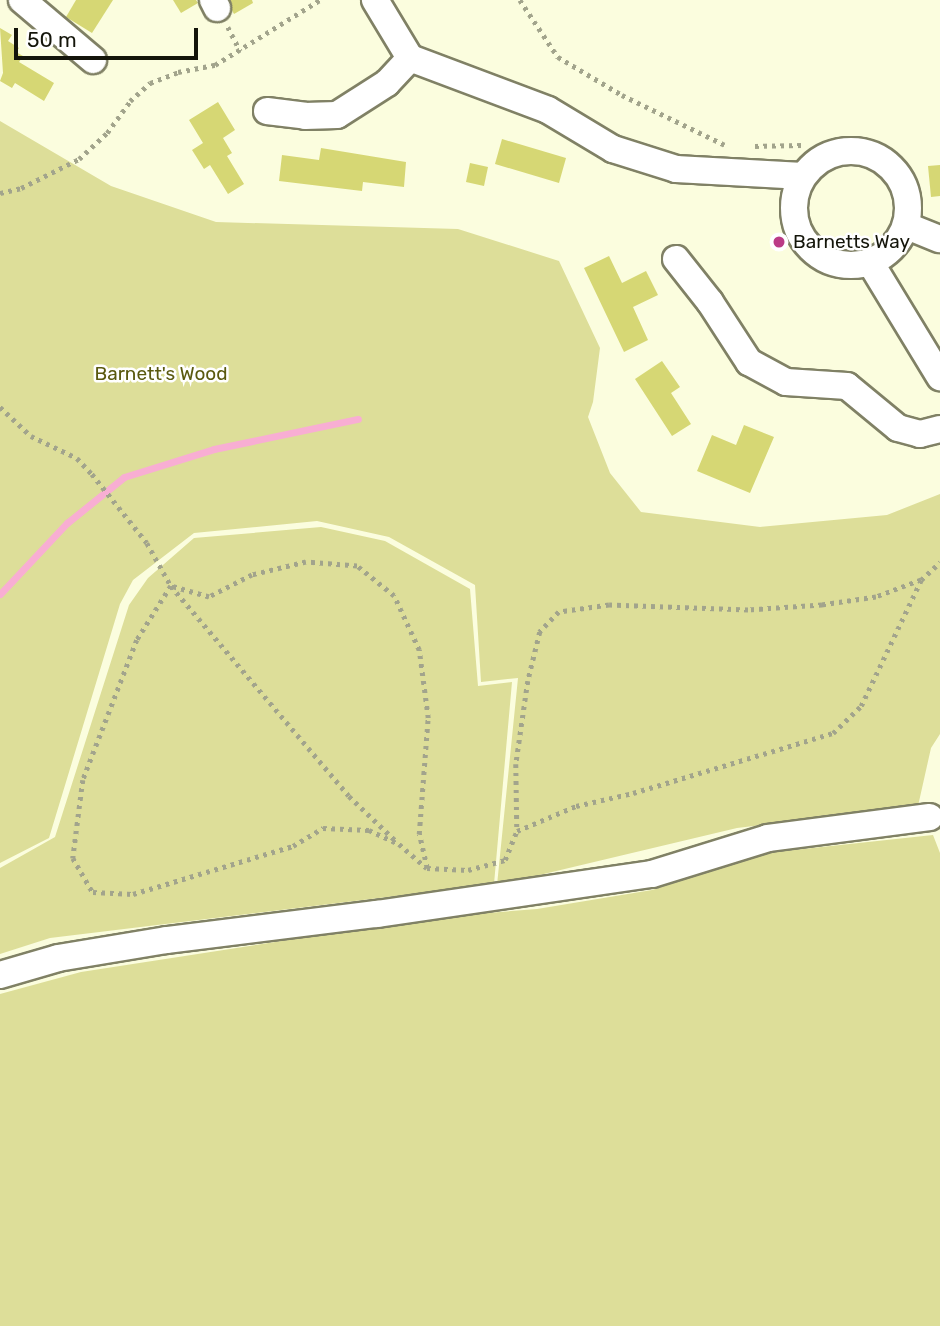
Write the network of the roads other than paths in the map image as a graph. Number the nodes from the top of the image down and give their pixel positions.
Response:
1 (22, 0) edge
2 (375, 0) edge
3 (410, 58) junction
4 (93, 60) dead end
5 (267, 111) dead end
6 (803, 176) junction
7 (906, 226) junction
8 (940, 239) edge
9 (676, 259) dead end
10 (870, 262) junction
11 (940, 377) edge
12 (940, 429) edge
13 (930, 817) dead end
14 (0, 975) edge

1 - 4 street
2 - 3 street
3 - 5 street
3 - 6 street
6 - 7 street
6 - 10 street
7 - 8 street
7 - 10 street
9 - 12 street
10 - 11 street
13 - 14 street

